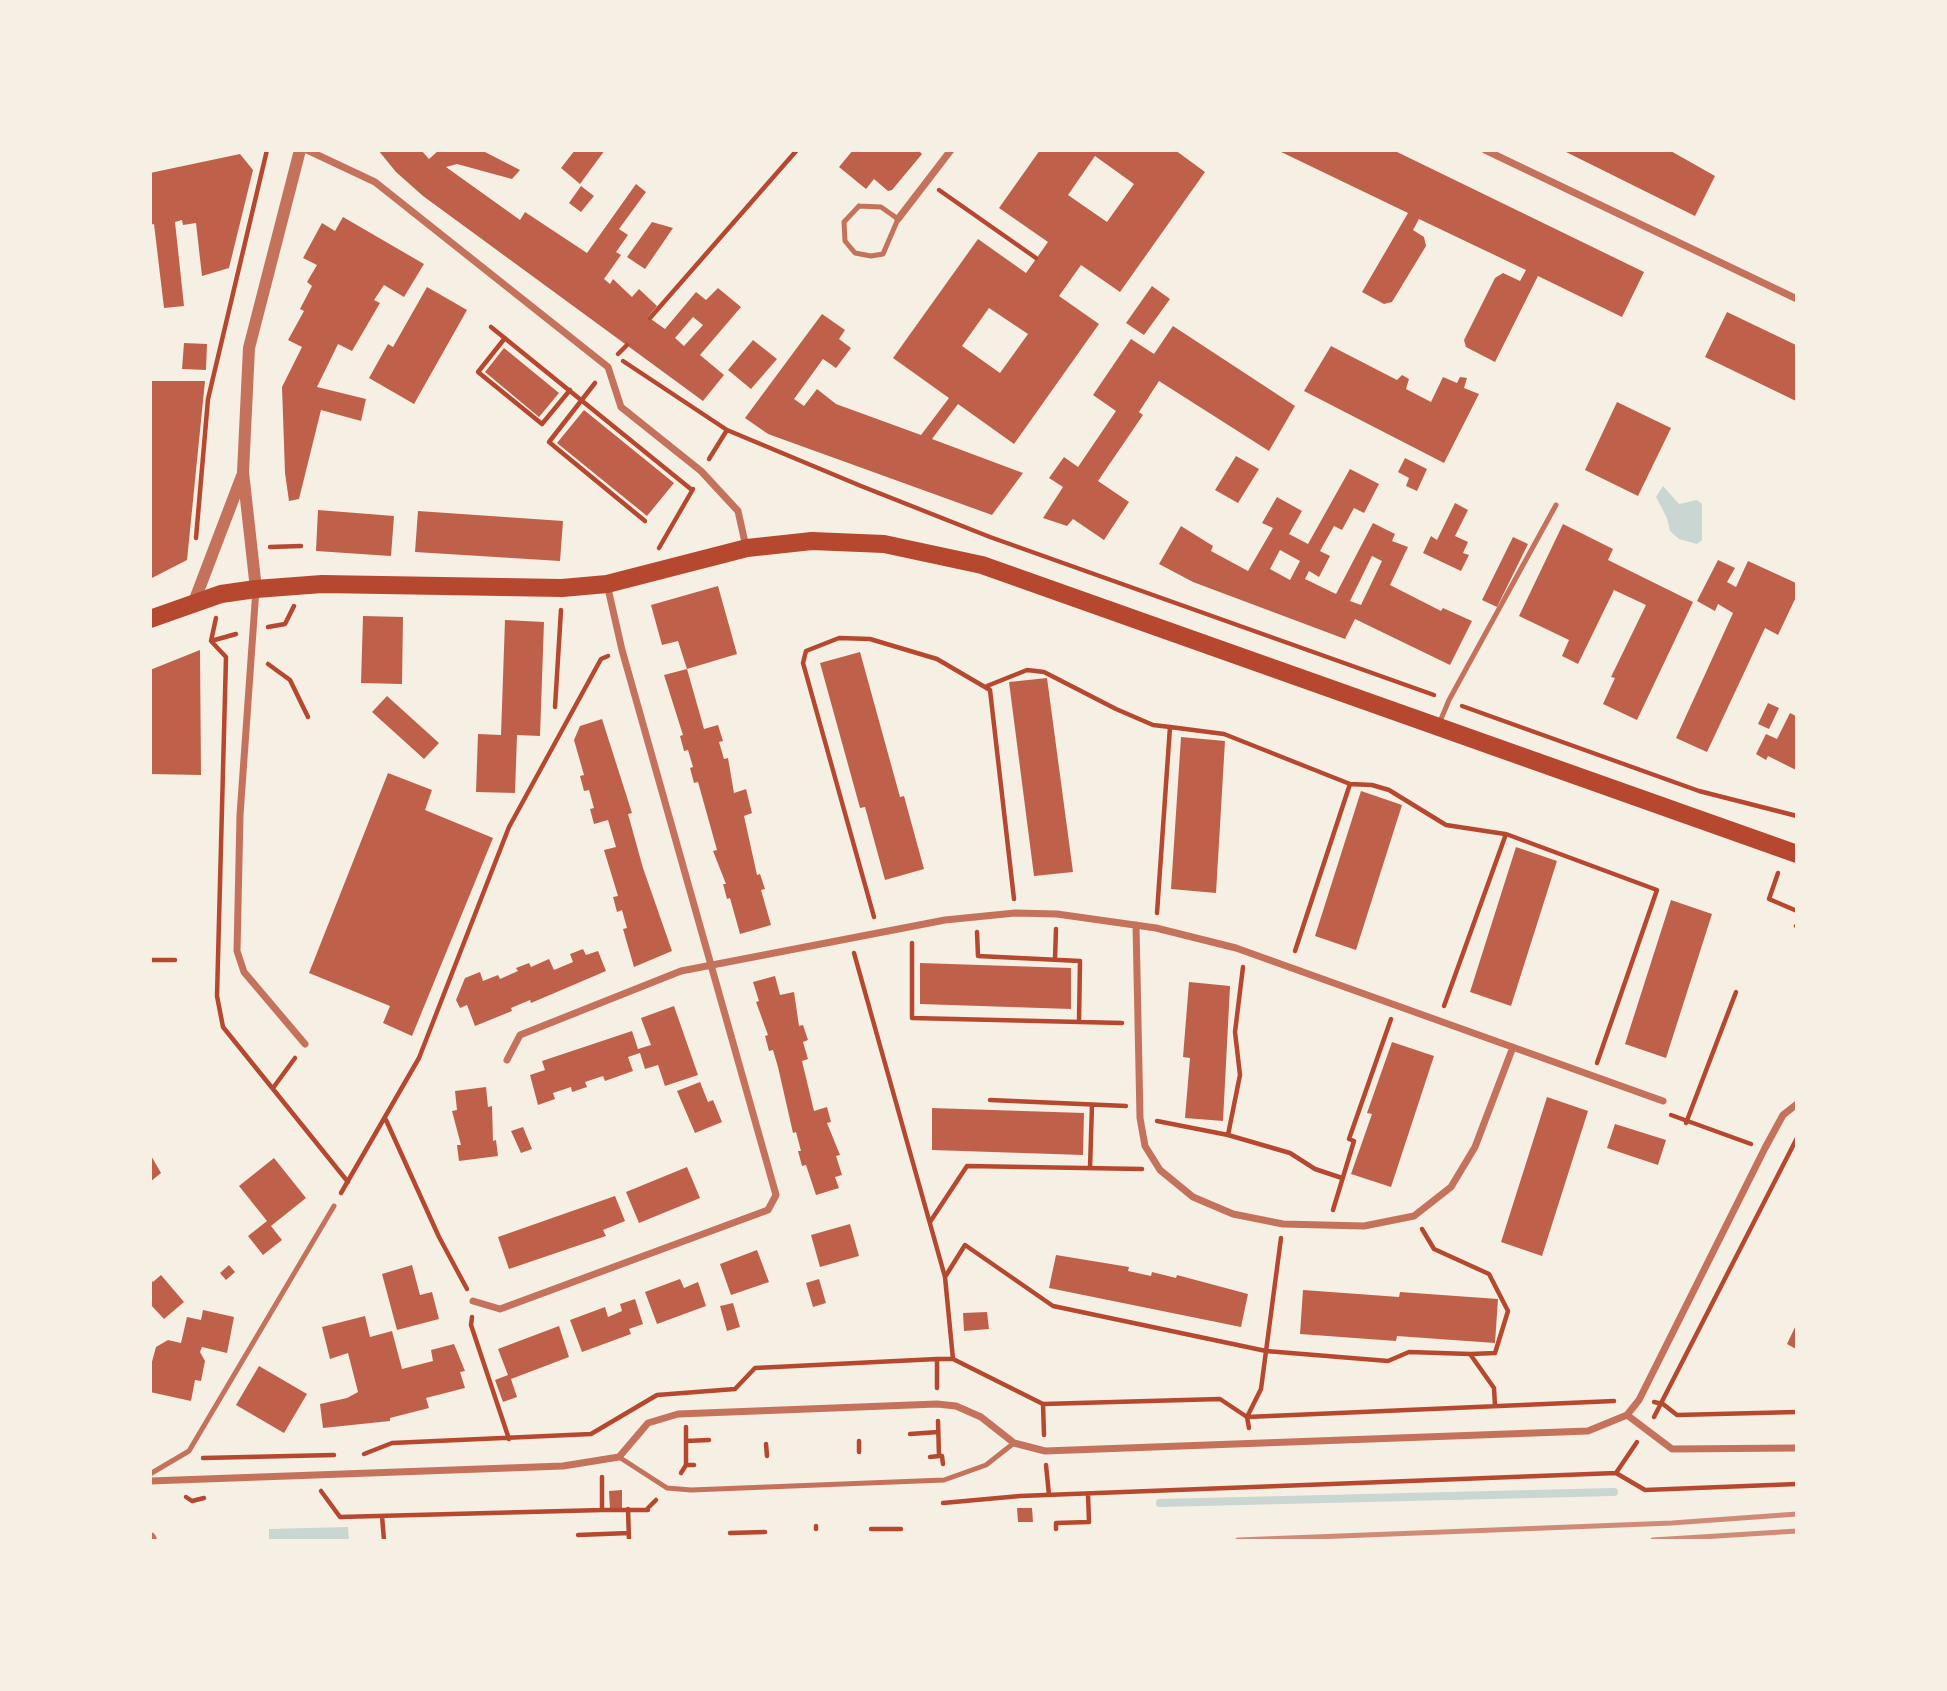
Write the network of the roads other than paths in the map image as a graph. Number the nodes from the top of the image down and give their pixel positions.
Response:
1 (300, 150) edge
2 (307, 150) edge
3 (951, 150) edge
4 (1485, 150) edge
5 (898, 219) junction
6 (1797, 299) edge
7 (243, 472) junction
8 (1556, 505) dead end
9 (747, 548) junction
10 (607, 584) junction
11 (256, 589) junction
12 (194, 601) junction
13 (150, 619) edge
14 (1439, 726) junction
15 (1797, 854) edge
16 (1136, 925) junction
17 (711, 965) junction
18 (306, 1044) road end
19 (1513, 1047) junction
20 (506, 1060) dead end
21 (1663, 1101) road end
22 (1797, 1104) edge
23 (334, 1206) dead end
24 (473, 1301) road end
25 (1627, 1415) junction
26 (1014, 1443) junction
27 (1797, 1448) edge
28 (619, 1457) junction
29 (150, 1474) edge
30 (150, 1481) edge

1 - 7 street
2 - 9 street
3 - 5 street
4 - 6 street
5 - 5 lane
7 - 11 street
7 - 12 street
8 - 14 lane
9 - 10 main road
9 - 14 main road
10 - 11 main road
10 - 17 street
11 - 12 main road
11 - 18 street
12 - 13 main road
14 - 15 main road
16 - 17 street
16 - 19 street
16 - 19 street
17 - 20 street
17 - 24 street
19 - 21 street
22 - 25 street
23 - 29 lane
25 - 26 street
25 - 27 street
26 - 28 lane
26 - 28 street
28 - 30 street

